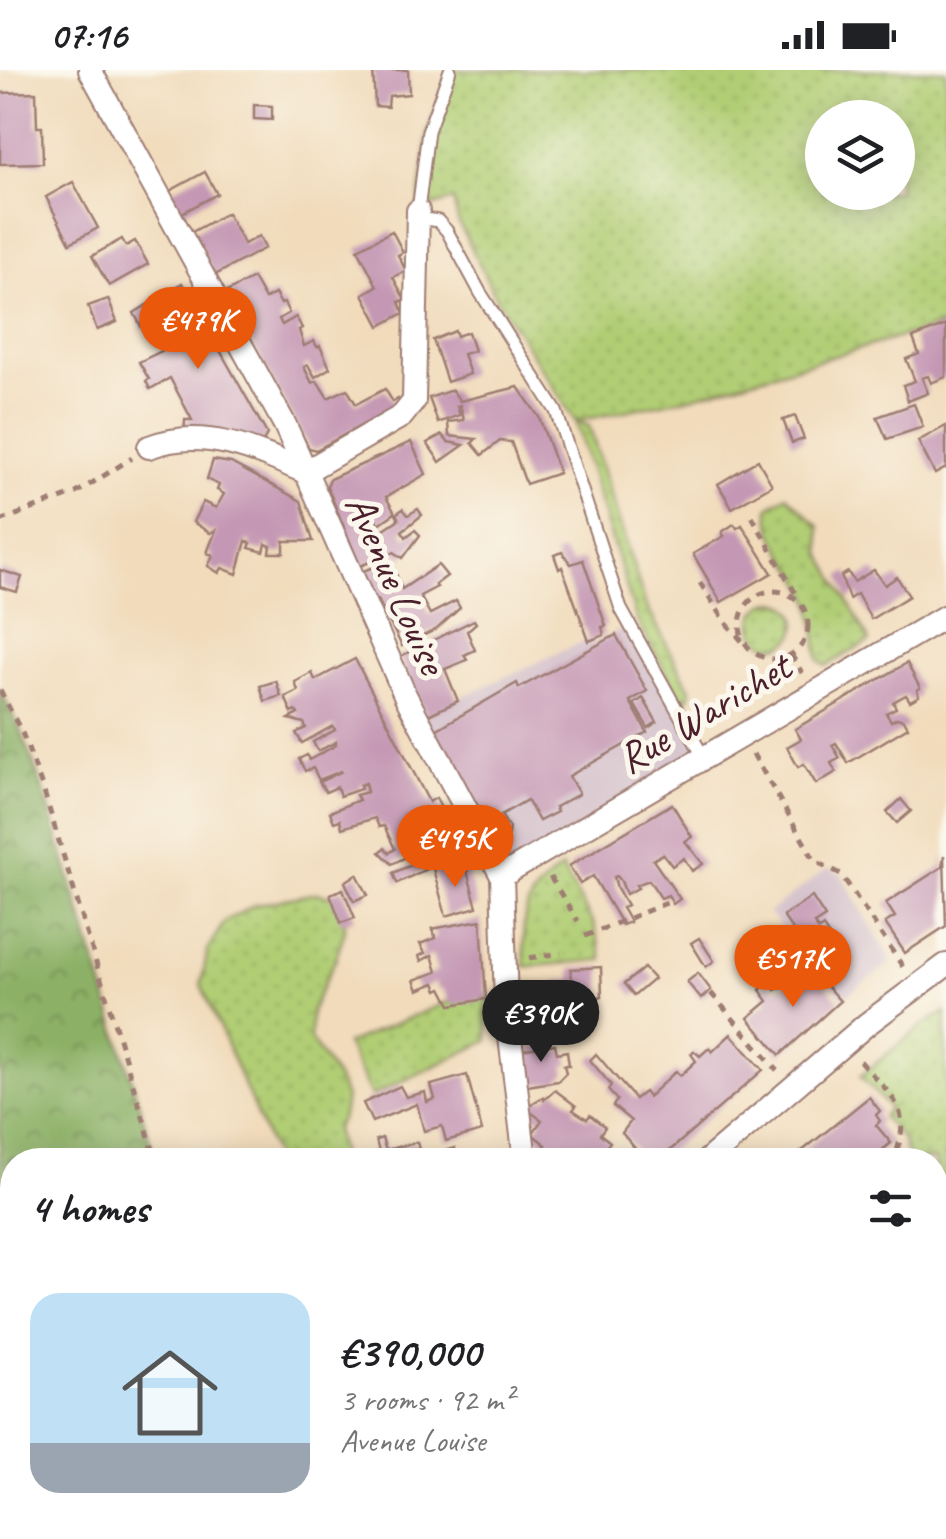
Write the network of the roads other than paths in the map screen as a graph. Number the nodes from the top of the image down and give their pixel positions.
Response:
1 (90, 70) edge
2 (450, 70) edge
3 (418, 214) junction
4 (149, 447) road end
5 (305, 472) junction
6 (946, 616) edge
7 (704, 758) junction
8 (502, 876) junction
9 (946, 965) edge
10 (523, 1148) edge
11 (722, 1148) edge

1 - 5 street, Avenue Louise
2 - 3 lane
3 - 5 street
3 - 7 lane
4 - 5 street
5 - 8 street, Avenue Louise
6 - 7 street, Rue Warichet
7 - 8 street, Rue Warichet
8 - 10 street, Avenue Louise
9 - 11 street

